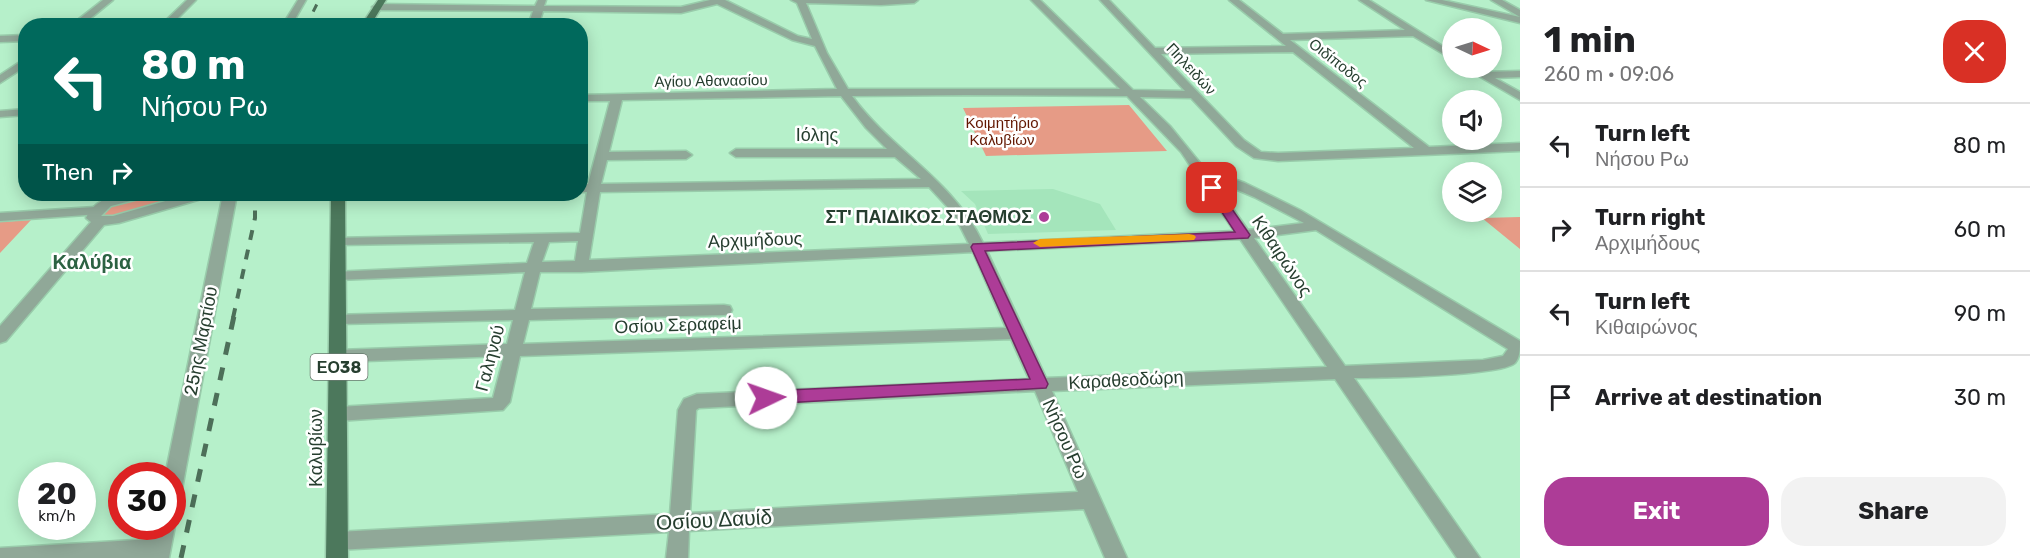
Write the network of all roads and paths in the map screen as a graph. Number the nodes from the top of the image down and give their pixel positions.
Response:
1 (109, 0) edge
2 (192, 0) edge
3 (302, 0) edge
4 (718, 0) edge
5 (795, 0) edge
6 (801, 0) edge
7 (914, 0) edge
8 (1035, 0) edge
9 (1104, 0) edge
10 (1233, 0) edge
11 (1363, 0) edge
12 (1430, 0) edge
13 (1495, 0) edge
14 (380, 3) edge
15 (540, 4) edge
16 (1520, 14) edge
17 (85, 18) edge
18 (173, 18) edge
19 (291, 18) edge
20 (370, 18) edge
21 (1520, 20) edge
22 (1413, 33) junction
23 (1281, 37) junction
24 (18, 38) edge
25 (0, 39) edge
26 (818, 44) junction
27 (1296, 49) junction
28 (1442, 50) edge
29 (1153, 51) junction
30 (18, 67) edge
31 (1502, 74) edge
32 (1520, 74) edge
33 (1487, 78) edge
34 (0, 80) edge
35 (842, 93) junction
36 (1129, 93) junction
37 (1195, 95) junction
38 (617, 97) junction
39 (1520, 97) edge
40 (588, 98) edge
41 (18, 113) edge
42 (0, 114) edge
43 (1520, 147) edge
44 (1425, 150) junction
45 (736, 153) dead end
46 (898, 153) junction
47 (601, 156) junction
48 (686, 156) dead end
49 (1202, 172) junction
50 (932, 183) junction
51 (588, 186) edge
52 (588, 188) edge
53 (116, 201) edge
54 (179, 201) edge
55 (229, 201) edge
56 (338, 201) edge
57 (586, 201) edge
58 (98, 216) junction
59 (0, 217) edge
60 (1316, 226) junction
61 (1243, 235) junction
62 (543, 237) junction
63 (585, 237) junction
64 (338, 241) junction
65 (977, 247) junction
66 (581, 267) junction
67 (533, 268) junction
68 (338, 275) junction
69 (724, 310) dead end
70 (522, 315) junction
71 (339, 319) junction
72 (1017, 333) junction
73 (0, 337) edge
74 (1519, 348) edge
75 (513, 350) junction
76 (339, 356) junction
77 (1338, 373) junction
78 (1040, 384) junction
79 (338, 414) junction
80 (177, 462) edge
81 (1091, 500) junction
82 (678, 522) junction
83 (337, 550) edge
84 (160, 553) edge
85 (0, 557) edge
86 (677, 558) edge
87 (1116, 558) edge
88 (1469, 558) edge

1 - 17 street
2 - 18 street
3 - 19 street
4 - 15 street
4 - 26 street
5 - 6 street
6 - 7 street
6 - 26 street, Νήσου Ρω
8 - 36 street, Κιθαιρώνος
9 - 29 street, Πηλειδών
10 - 23 street, Οιδίποδος
11 - 22 street
12 - 21 street
13 - 16 street
14 - 15 street
14 - 20 main road
22 - 23 street
22 - 28 street
23 - 27 street, Οιδίποδος
24 - 25 street
26 - 35 street, Νήσου Ρω
27 - 29 street
27 - 44 street, Οιδίποδος
29 - 37 street, Πηλειδών
30 - 34 street
31 - 32 street
33 - 39 street
35 - 36 street, Αγίου Αθανασίου
35 - 38 street, Αγίου Αθανασίου
35 - 46 street, Νήσου Ρω
36 - 37 street, Αγίου Αθανασίου
36 - 49 street, Κιθαιρώνος
37 - 44 street, Πηλειδών
38 - 40 street, Αγίου Αθανασίου
38 - 47 street
41 - 42 street
43 - 44 street
45 - 46 street, Ιόλης
46 - 50 street, Νήσου Ρω
47 - 48 street
47 - 51 street
49 - 60 street
49 - 61 street, Κιθαιρώνος
50 - 52 street
50 - 65 street, Νήσου Ρω
53 - 58 street
54 - 58 street
55 - 80 street, 25ης Μαρτίου
56 - 64 main road, Καλυβίων / ΕΟ38
57 - 63 street
58 - 59 street
58 - 73 street
60 - 61 street, Αρχιμήδους
60 - 74 street
61 - 65 street, Αρχιμήδους
61 - 77 street, Κιθαιρώνος
62 - 63 street
62 - 64 street
62 - 67 street, Γαληνού
63 - 66 street
64 - 68 main road, Καλυβίων / ΕΟ38
65 - 66 street, Αρχιμήδους
65 - 72 street, Νήσου Ρω
66 - 67 street, Αρχιμήδους
67 - 68 street, Αρχιμήδους
67 - 70 street, Γαληνού
68 - 71 main road, Καλυβίων / ΕΟ38
69 - 70 street
70 - 71 street
70 - 75 street, Γαληνού
71 - 76 main road, Καλυβίων / ΕΟ38
72 - 75 street, Οσίου Σεραφείμ
72 - 78 street, Νήσου Ρω
74 - 77 street, Καραθεοδώρη
75 - 76 street, Οσίου Σεραφείμ
75 - 79 street, Γαληνού
76 - 79 main road, Καλυβίων / ΕΟ38
77 - 78 street, Καραθεοδώρη
77 - 88 street, Κιθαιρώνος
78 - 81 street, Νήσου Ρω
78 - 82 street, Καραθεοδώρη
79 - 83 main road, Καλυβίων / ΕΟ38
81 - 82 street, Οσίου Δαυίδ
81 - 87 street, Νήσου Ρω
82 - 83 street, Οσίου Δαυίδ
82 - 86 street
84 - 85 street

